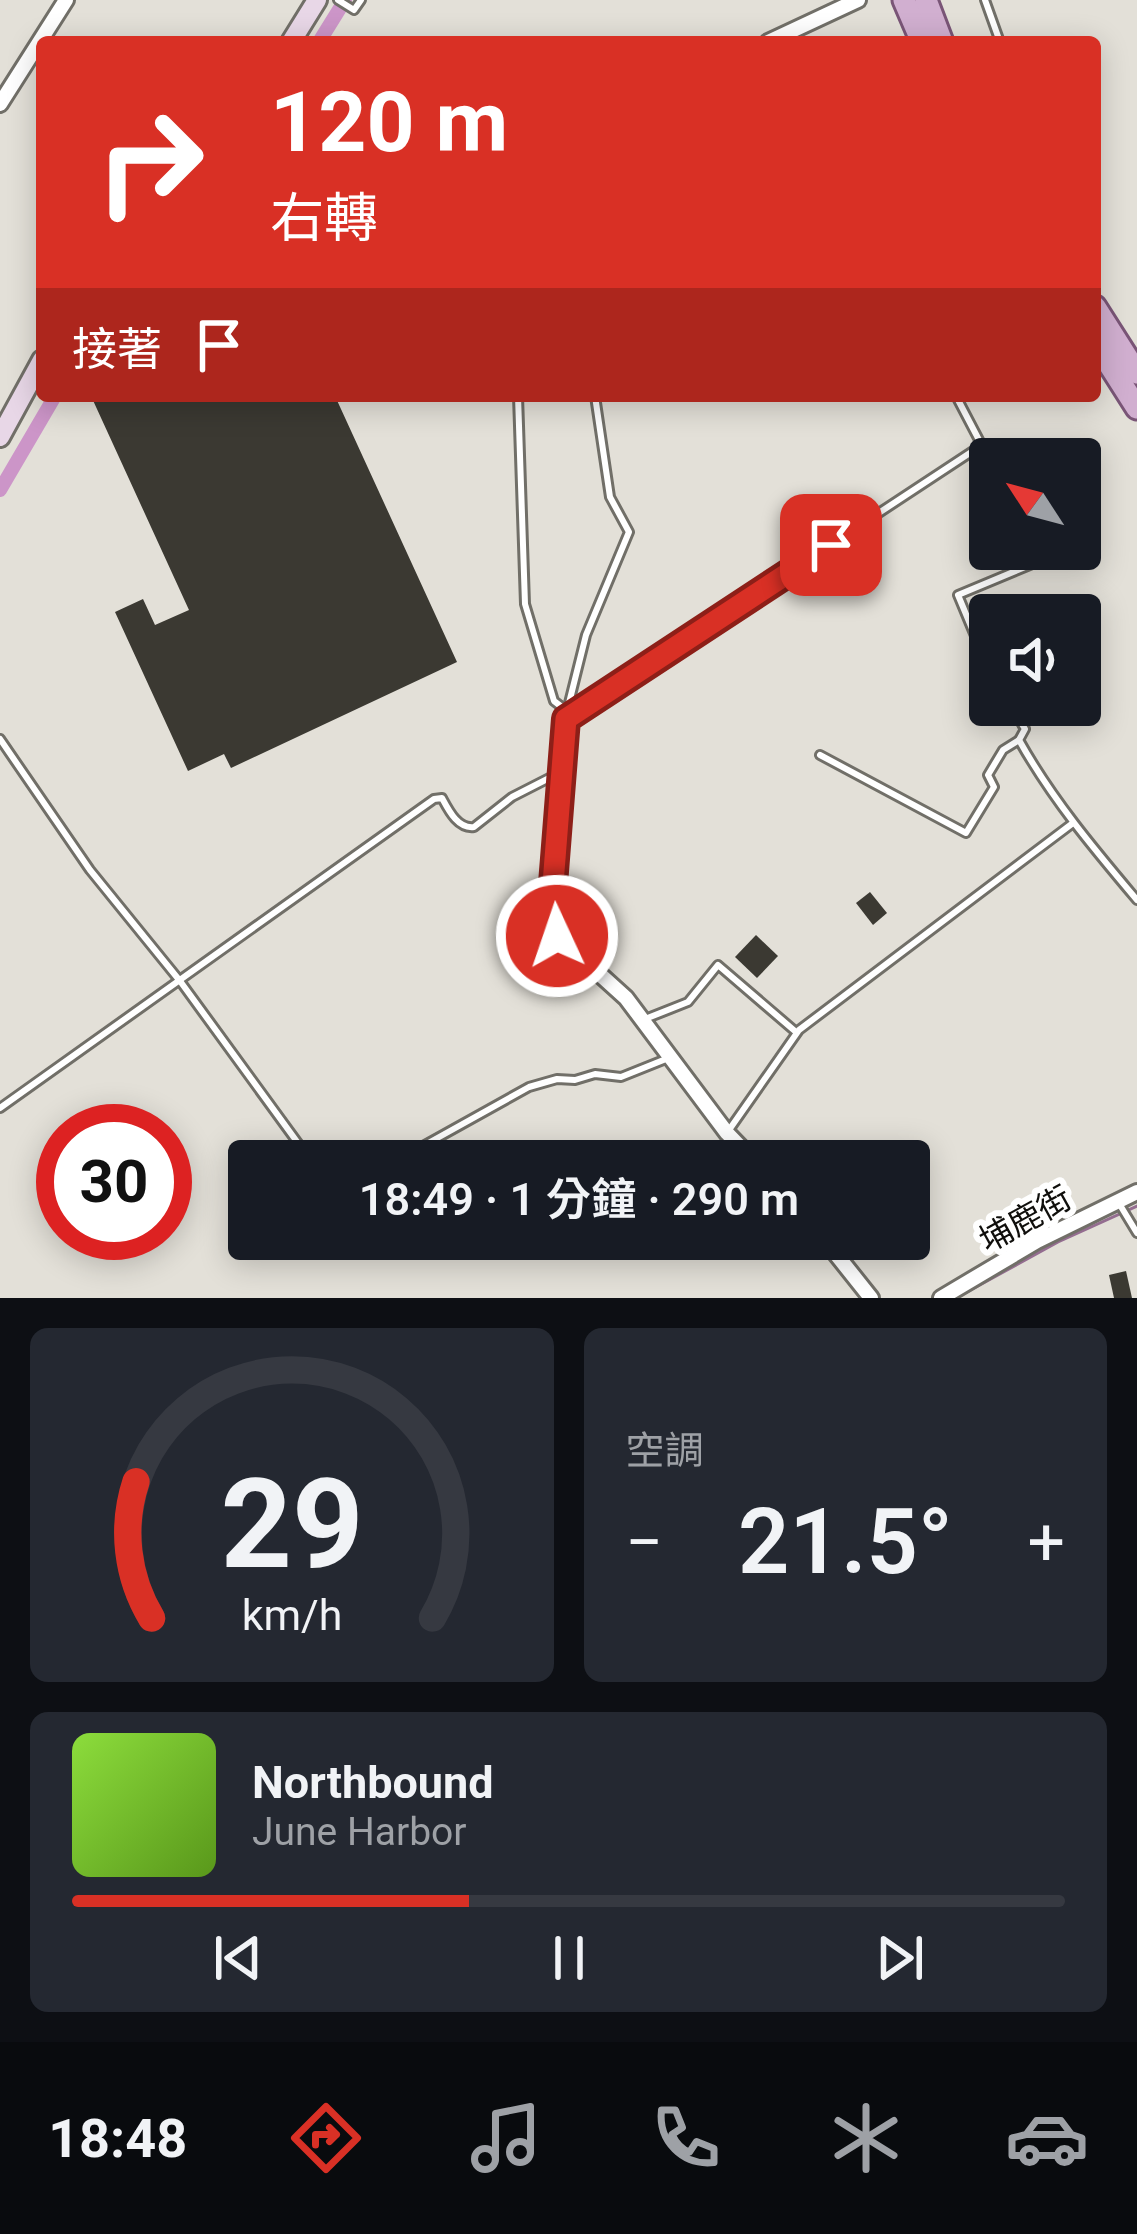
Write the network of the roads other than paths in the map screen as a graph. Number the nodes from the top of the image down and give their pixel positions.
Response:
1 (66, 0) edge
2 (317, 0) edge
3 (338, 0) edge
4 (361, 0) edge
5 (858, 0) edge
6 (904, 0) edge
7 (926, 0) edge
8 (985, 0) edge
9 (43, 36) edge
10 (294, 36) edge
11 (786, 36) edge
12 (919, 36) edge
13 (940, 36) edge
14 (998, 36) edge
15 (36, 47) edge
16 (0, 104) edge
17 (1101, 319) edge
18 (1101, 348) edge
19 (36, 371) edge
20 (1132, 378) edge
21 (518, 402) edge
22 (596, 402) edge
23 (959, 402) edge
24 (1137, 409) edge
25 (0, 437) edge
26 (978, 438) edge
27 (969, 453) edge
28 (1018, 570) edge
29 (969, 621) edge
30 (566, 715) junction
31 (1023, 726) edge
32 (0, 739) edge
33 (1019, 740) junction
34 (820, 754) dead end
35 (562, 771) junction
36 (1073, 823) junction
37 (1137, 900) edge
38 (180, 981) junction
39 (642, 1020) junction
40 (797, 1033) junction
41 (670, 1058) junction
42 (0, 1108) edge
43 (727, 1133) junction
44 (296, 1140) edge
45 (434, 1140) edge
46 (734, 1140) edge
47 (1137, 1192) edge
48 (1117, 1201) junction
49 (1137, 1233) edge
50 (841, 1260) edge
51 (872, 1298) edge
52 (941, 1298) edge

1 - 9 street
2 - 10 street
3 - 4 lane
5 - 11 street
6 - 12 main road
7 - 13 main road
8 - 14 lane
15 - 16 street
17 - 20 main road
18 - 20 main road
19 - 25 street
20 - 24 main road
21 - 30 lane
22 - 30 lane
23 - 26 lane
27 - 30 lane
28 - 29 lane
30 - 35 street
31 - 33 lane
32 - 38 lane
33 - 34 lane
33 - 36 lane
35 - 38 lane
35 - 39 street
36 - 37 lane
36 - 40 lane
38 - 42 lane
38 - 44 lane
39 - 40 lane
39 - 41 street
40 - 43 lane
41 - 43 street
41 - 45 lane
43 - 46 street
47 - 48 street, 埔鹿街
48 - 49 lane
48 - 52 street, 埔鹿街
50 - 51 street

